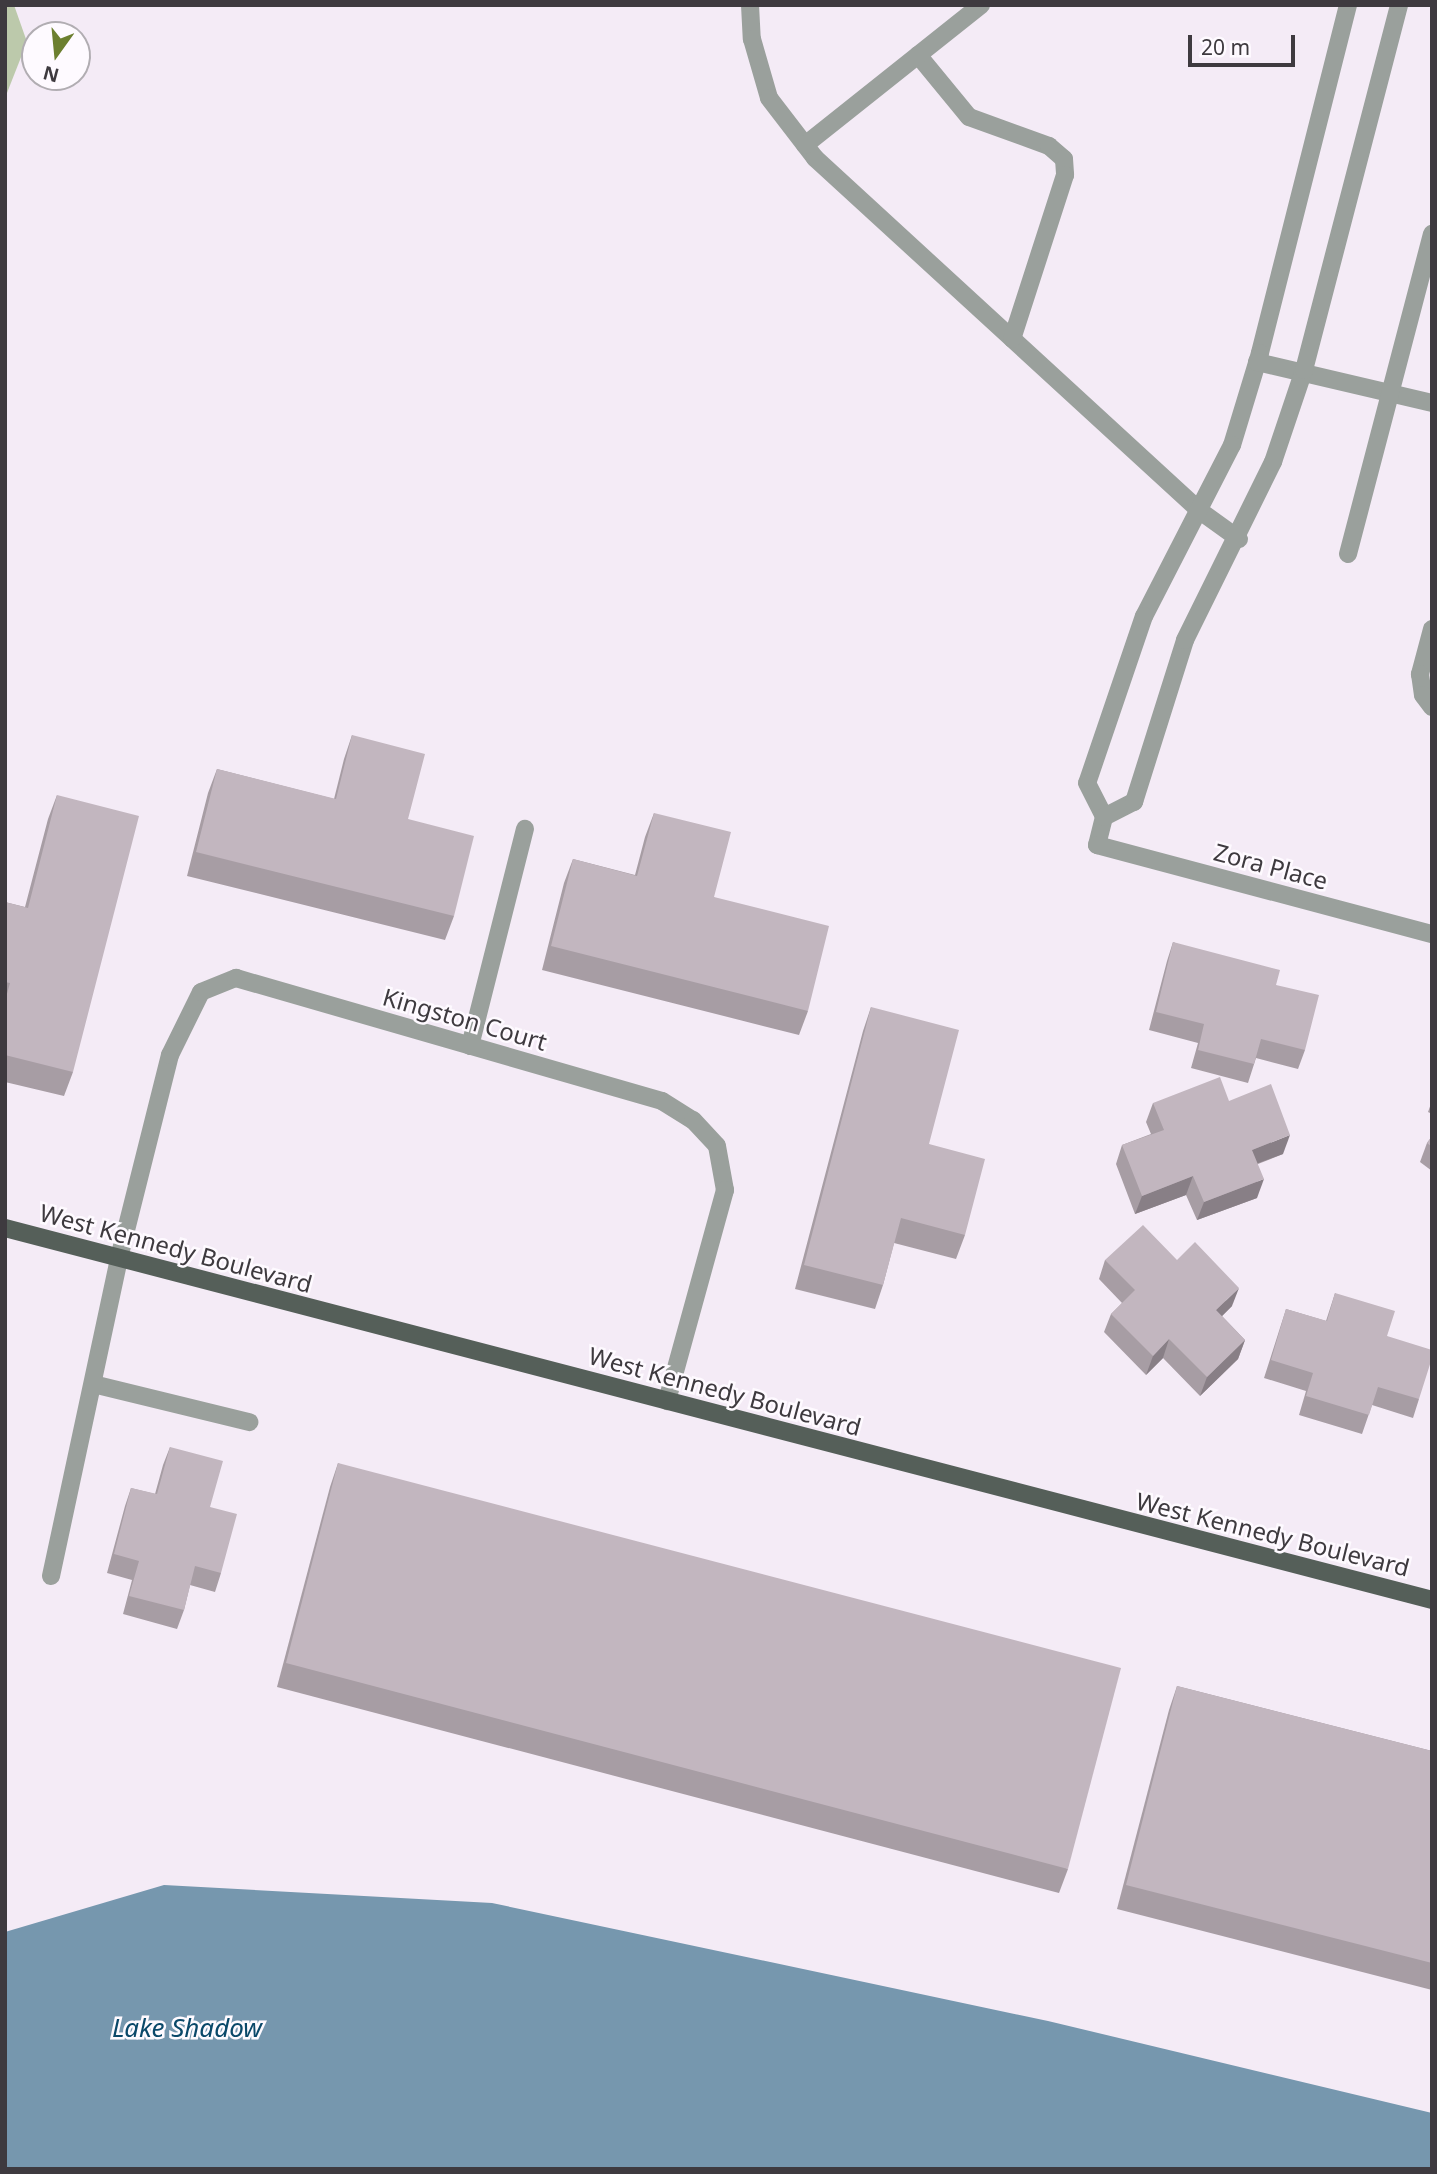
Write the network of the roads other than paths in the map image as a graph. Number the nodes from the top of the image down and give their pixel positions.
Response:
1 (750, 5) edge
2 (981, 5) edge
3 (1348, 5) edge
4 (1399, 5) edge
5 (918, 55) junction
6 (805, 145) junction
7 (1432, 234) edge
8 (1012, 339) junction
9 (1257, 362) junction
10 (1304, 370) junction
11 (1391, 393) junction
12 (1432, 403) edge
13 (1199, 511) junction
14 (1239, 539) junction
15 (1348, 554) dead end
16 (1432, 629) edge
17 (1432, 707) edge
18 (1104, 817) junction
19 (525, 829) dead end
20 (1432, 934) edge
21 (470, 1046) junction
22 (5, 1228) edge
23 (119, 1258) junction
24 (93, 1384) junction
25 (667, 1401) junction
26 (249, 1422) dead end
27 (51, 1576) dead end
28 (1432, 1600) edge

1 - 6 street
2 - 5 street
3 - 9 street
4 - 10 street
5 - 6 street
5 - 8 street
6 - 8 street
7 - 11 street
8 - 13 street
9 - 10 street
9 - 13 street
10 - 11 street
10 - 14 street
11 - 12 street
11 - 15 street
13 - 14 street
13 - 18 street
14 - 18 street
16 - 17 street
18 - 20 street, Zora Place
19 - 21 street
21 - 23 street, Kingston Court
21 - 25 street, Kingston Court
22 - 23 main road, West Kennedy Boulevard
23 - 24 street, Kingston Court
23 - 25 main road, West Kennedy Boulevard
24 - 26 street
24 - 27 street, Kingston Court
25 - 28 main road, West Kennedy Boulevard

